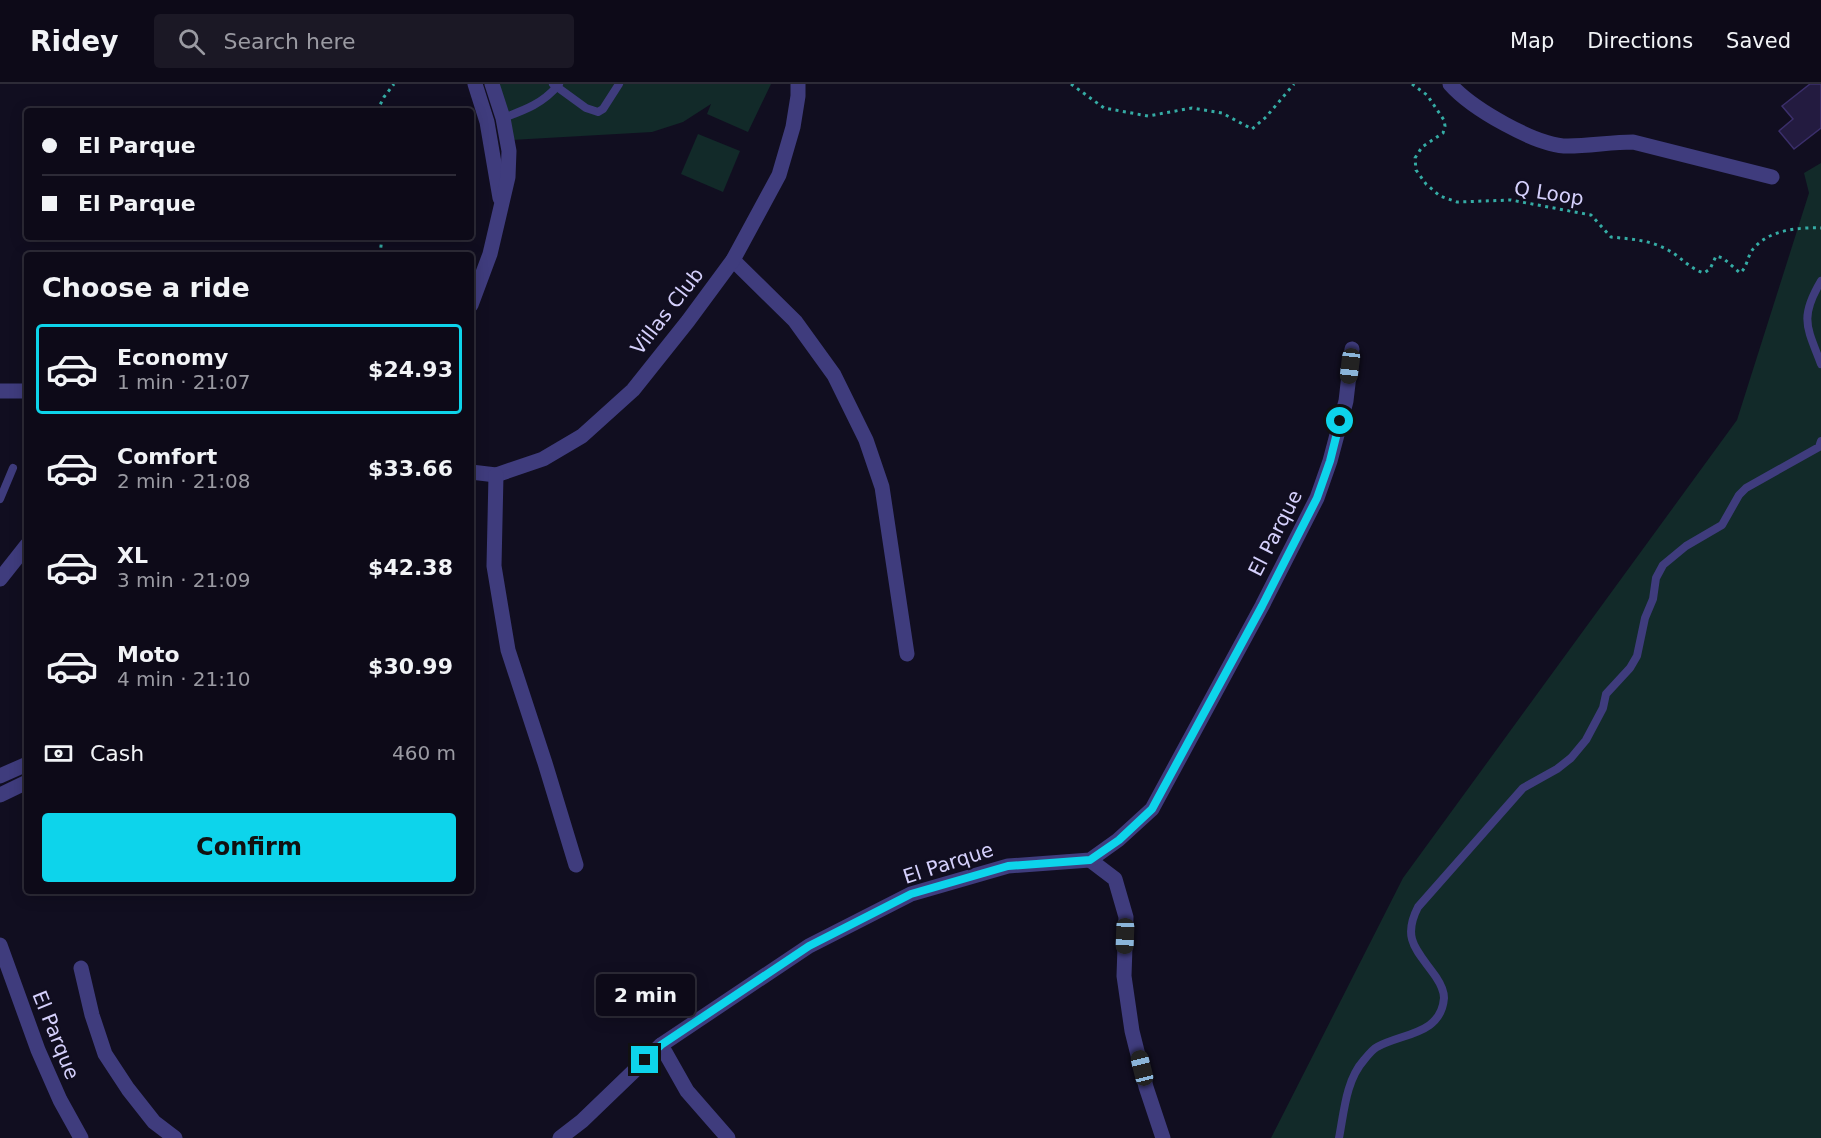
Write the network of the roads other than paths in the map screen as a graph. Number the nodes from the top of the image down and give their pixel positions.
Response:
1 (475, 84) edge
2 (492, 84) edge
3 (619, 84) edge
4 (798, 84) edge
5 (1450, 84) edge
6 (556, 85) edge
7 (504, 118) junction
8 (1772, 177) dead end
9 (501, 204) junction
10 (733, 260) junction
11 (1821, 281) edge
12 (474, 296) edge
13 (1352, 349) dead end
14 (1821, 364) edge
15 (0, 390) edge
16 (24, 391) edge
17 (1821, 441) edge
18 (13, 468) dead end
19 (474, 472) edge
20 (496, 474) junction
21 (0, 499) edge
22 (24, 549) edge
23 (0, 579) edge
24 (907, 654) dead end
25 (24, 765) edge
26 (0, 776) edge
27 (24, 783) edge
28 (0, 795) edge
29 (1090, 860) junction
30 (576, 866) dead end
31 (1, 949) edge
32 (81, 968) dead end
33 (661, 1045) junction
34 (81, 1138) edge
35 (175, 1138) edge
36 (560, 1138) edge
37 (728, 1138) edge
38 (1163, 1138) edge
39 (1339, 1138) edge

1 - 9 street
2 - 7 street
3 - 6 lane
4 - 10 street, Villas Club
5 - 8 street
6 - 7 lane
7 - 9 street
9 - 12 street
10 - 20 street, Villas Club
10 - 24 street
11 - 14 lane
13 - 29 street, El Parque
15 - 16 street
17 - 39 lane
18 - 21 lane
19 - 20 street, Villas Club
20 - 30 street
22 - 23 street
25 - 26 street
27 - 28 street
29 - 33 street, El Parque
29 - 38 street
31 - 34 street, El Parque
32 - 35 street
33 - 36 street, El Parque
33 - 37 street

